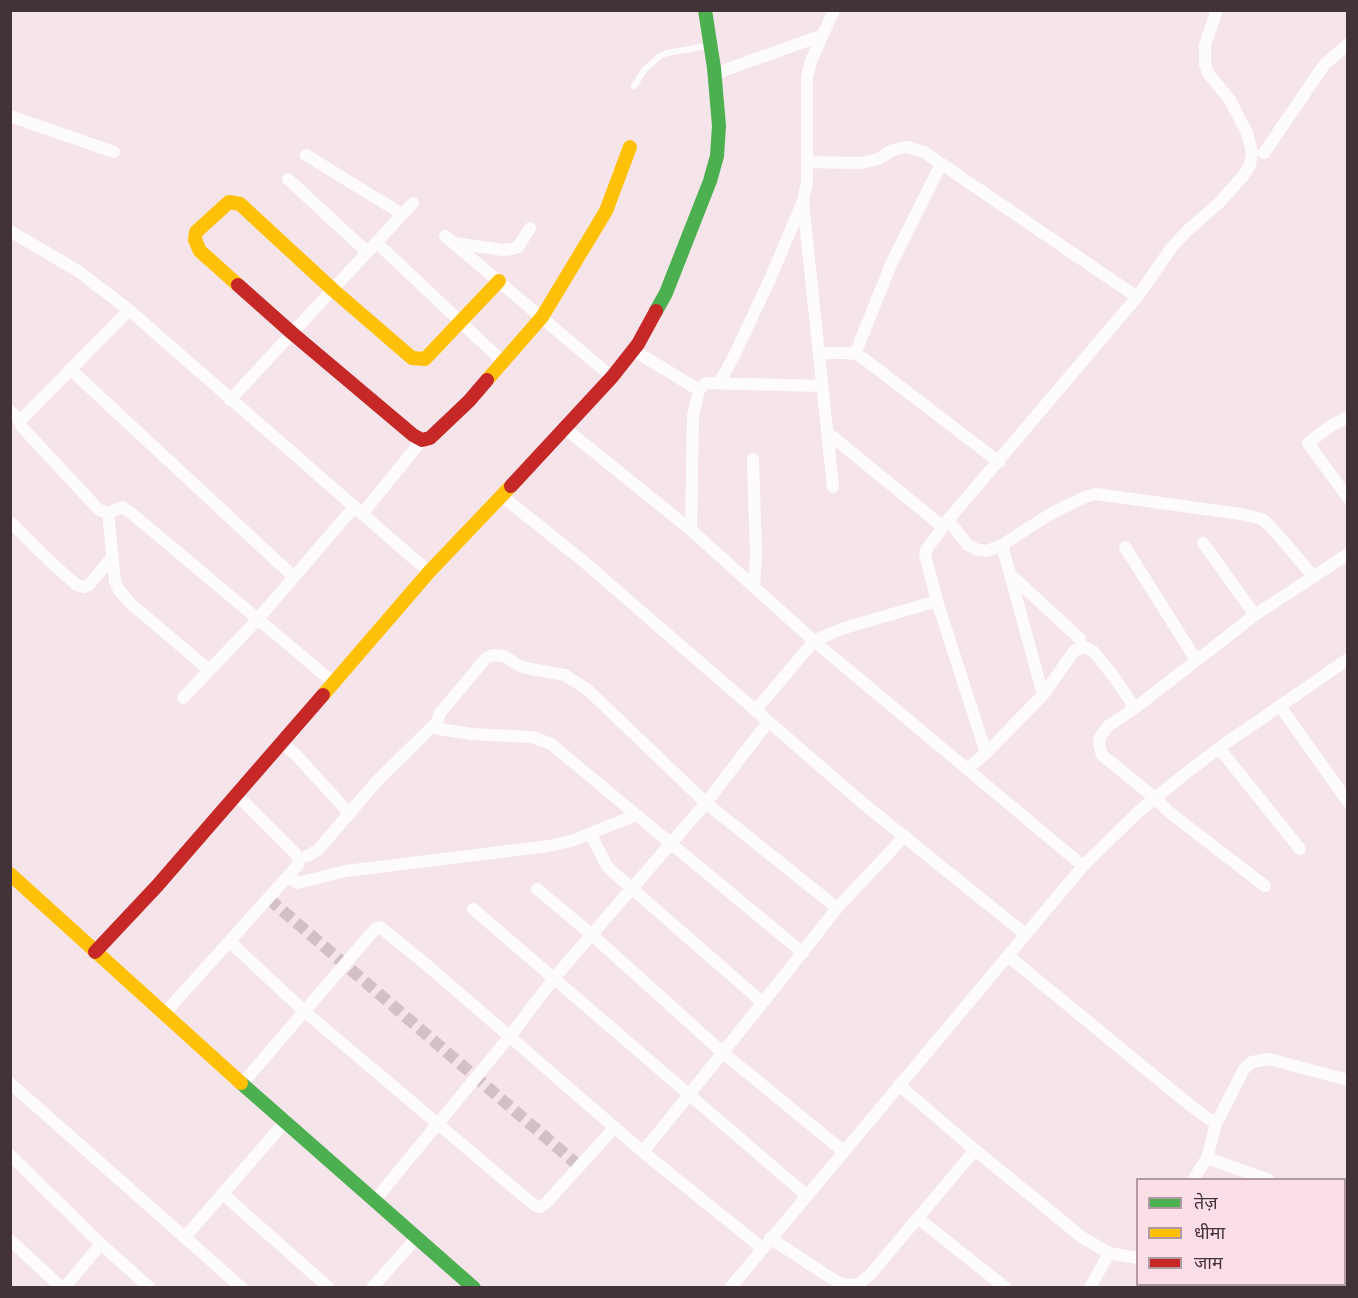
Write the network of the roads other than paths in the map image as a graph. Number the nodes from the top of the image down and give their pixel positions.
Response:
1 (705, 10) edge
2 (834, 10) edge
3 (1217, 10) edge
4 (823, 35) junction
5 (1347, 44) edge
6 (711, 45) junction
7 (714, 74) junction
8 (634, 86) dead end
9 (10, 116) edge
10 (630, 147) dead end
11 (114, 152) dead end
12 (1264, 153) dead end
13 (306, 155) dead end
14 (807, 162) junction
15 (941, 164) junction
16 (288, 179) dead end
17 (802, 201) junction
18 (412, 202) dead end
19 (402, 214) junction
20 (530, 228) dead end
21 (10, 231) edge
22 (376, 242) junction
23 (367, 252) junction
24 (499, 281) junction
25 (332, 289) junction
26 (1137, 297) junction
27 (129, 310) junction
28 (542, 317) junction
29 (461, 321) junction
30 (292, 333) junction
31 (633, 350) junction
32 (819, 353) junction
33 (855, 354) junction
34 (504, 362) junction
35 (70, 369) junction
36 (612, 377) junction
37 (719, 383) junction
38 (822, 386) junction
39 (699, 390) junction
40 (230, 400) junction
41 (1347, 417) edge
42 (15, 419) edge
43 (566, 429) junction
44 (828, 434) junction
45 (422, 440) junction
46 (753, 459) dead end
47 (999, 462) junction
48 (833, 487) dead end
49 (502, 496) junction
50 (1347, 498) edge
51 (358, 511) junction
52 (108, 513) junction
53 (10, 522) edge
54 (946, 524) junction
55 (691, 530) junction
56 (1203, 543) dead end
57 (1002, 545) junction
58 (1125, 548) dead end
59 (1347, 554) edge
60 (113, 556) junction
61 (429, 572) junction
62 (1010, 574) junction
63 (294, 576) junction
64 (1314, 577) junction
65 (754, 587) junction
66 (938, 601) junction
67 (1256, 615) junction
68 (258, 619) junction
69 (1080, 639) dead end
70 (814, 641) junction
71 (1196, 660) junction
72 (1345, 665) edge
73 (209, 670) junction
74 (334, 683) junction
75 (1043, 695) junction
76 (183, 698) dead end
77 (1280, 706) junction
78 (1135, 708) junction
79 (755, 711) junction
80 (437, 722) junction
81 (768, 722) junction
82 (282, 743) junction
83 (1218, 748) junction
84 (986, 753) junction
85 (967, 769) junction
86 (237, 795) junction
87 (1155, 798) junction
88 (705, 802) junction
89 (1347, 802) edge
90 (350, 814) junction
91 (636, 815) junction
92 (590, 833) junction
93 (905, 836) junction
94 (671, 844) junction
95 (1300, 849) dead end
96 (307, 856) dead end
97 (1083, 866) junction
98 (10, 874) edge
99 (289, 877) junction
100 (1266, 886) dead end
101 (633, 888) junction
102 (537, 889) dead end
103 (837, 908) junction
104 (473, 909) dead end
105 (591, 934) junction
106 (1025, 934) junction
107 (230, 942) junction
108 (95, 952) junction
109 (803, 953) junction
110 (1008, 956) junction
111 (554, 978) junction
112 (762, 1002) junction
113 (304, 1011) junction
114 (164, 1014) junction
115 (510, 1036) junction
116 (722, 1052) junction
117 (1347, 1080) edge
118 (10, 1083) edge
119 (242, 1084) junction
120 (899, 1085) junction
121 (689, 1095) junction
122 (285, 1122) junction
123 (438, 1124) junction
124 (1216, 1124) junction
125 (615, 1127) junction
126 (975, 1150) junction
127 (843, 1151) junction
128 (643, 1152) junction
129 (10, 1155) edge
130 (1207, 1158) junction
131 (1194, 1178) edge
132 (1266, 1178) edge
133 (223, 1194) junction
134 (806, 1196) junction
135 (375, 1200) junction
136 (919, 1219) junction
137 (185, 1237) junction
138 (417, 1237) junction
139 (10, 1240) edge
140 (766, 1243) junction
141 (101, 1244) junction
142 (1109, 1253) junction
143 (1135, 1255) edge
144 (47, 1283) edge
145 (63, 1287) edge
146 (150, 1287) edge
147 (242, 1287) edge
148 (329, 1287) edge
149 (372, 1287) edge
150 (474, 1287) edge
151 (730, 1287) edge
152 (1006, 1287) edge
153 (1090, 1287) edge

1 - 6 street
2 - 4 street
3 - 26 street
4 - 7 street
4 - 14 street
5 - 12 street
6 - 7 street
6 - 8 lane
7 - 31 street
9 - 11 street
10 - 28 street
13 - 19 street
14 - 15 street
14 - 17 street
15 - 26 street
15 - 33 street
16 - 23 street
17 - 32 street
17 - 37 street
18 - 19 street
19 - 22 street
20 - 24 street
21 - 27 street
22 - 23 street
22 - 29 street
23 - 25 street
24 - 28 street
24 - 29 street
25 - 29 street
25 - 30 street
25 - 30 street
26 - 47 street
27 - 35 street
27 - 40 street
28 - 34 street
28 - 36 street
29 - 34 street
30 - 40 street
30 - 45 street
31 - 36 street
31 - 39 street
32 - 33 street
32 - 38 street
33 - 47 street
34 - 45 street
35 - 42 street
35 - 63 street
36 - 43 street
37 - 38 street
37 - 39 street
38 - 44 street
39 - 55 street
40 - 51 street
41 - 50 street
42 - 52 street
43 - 49 street
43 - 55 street
44 - 48 street
44 - 54 street
45 - 51 street
46 - 65 street
47 - 54 street
49 - 61 street
49 - 79 street
51 - 61 street
51 - 63 street
52 - 60 street
52 - 68 street
53 - 60 street
54 - 57 street
54 - 66 street
55 - 65 street
56 - 67 street
57 - 62 street
57 - 64 street
58 - 71 street
59 - 64 street
60 - 73 street
61 - 74 street
62 - 69 street
62 - 75 street
63 - 68 street
64 - 67 street
65 - 70 street
66 - 70 street
66 - 84 street
67 - 71 street
68 - 73 street
68 - 74 street
70 - 79 street
70 - 85 street
71 - 78 street
72 - 77 street
73 - 76 street
74 - 82 street
75 - 78 street
75 - 84 street
77 - 83 street
77 - 89 street
78 - 87 street
79 - 81 street
80 - 88 street
80 - 90 street
80 - 91 street
81 - 88 street
81 - 93 street
82 - 86 street
82 - 90 street
83 - 87 street
83 - 95 street
84 - 85 street
85 - 97 street
86 - 99 street
86 - 108 street
87 - 97 street
87 - 100 street
88 - 94 street
88 - 103 street
90 - 96 street
91 - 92 street
91 - 94 street
92 - 99 street
92 - 101 street
93 - 103 street
93 - 106 street
94 - 101 street
94 - 109 street
97 - 106 street
98 - 108 street
99 - 107 street
101 - 105 street
101 - 112 street
102 - 105 street
103 - 109 street
104 - 111 street
105 - 111 street
105 - 116 street
106 - 110 street
107 - 113 street
107 - 114 street
108 - 114 street
109 - 112 street
110 - 120 street
110 - 124 street
111 - 115 street
111 - 121 street
112 - 116 street
113 - 115 street
113 - 119 street
113 - 123 street
114 - 119 street
115 - 123 street
115 - 125 street
116 - 121 street
116 - 127 street
117 - 124 street
118 - 137 street
119 - 122 street
120 - 126 street
120 - 127 street
121 - 128 street
121 - 134 street
122 - 133 street
122 - 135 street
123 - 125 street
123 - 135 street
124 - 130 street
125 - 128 street
126 - 136 street
126 - 142 street
127 - 134 street
128 - 140 street
129 - 141 street
130 - 131 street
130 - 132 street
133 - 137 street
133 - 148 street
134 - 140 street
135 - 138 street
136 - 140 street
136 - 152 street
137 - 147 street
138 - 149 street
138 - 150 street
139 - 144 street
140 - 151 street
141 - 145 street
141 - 146 street
142 - 143 street
142 - 153 street
144 - 145 street

